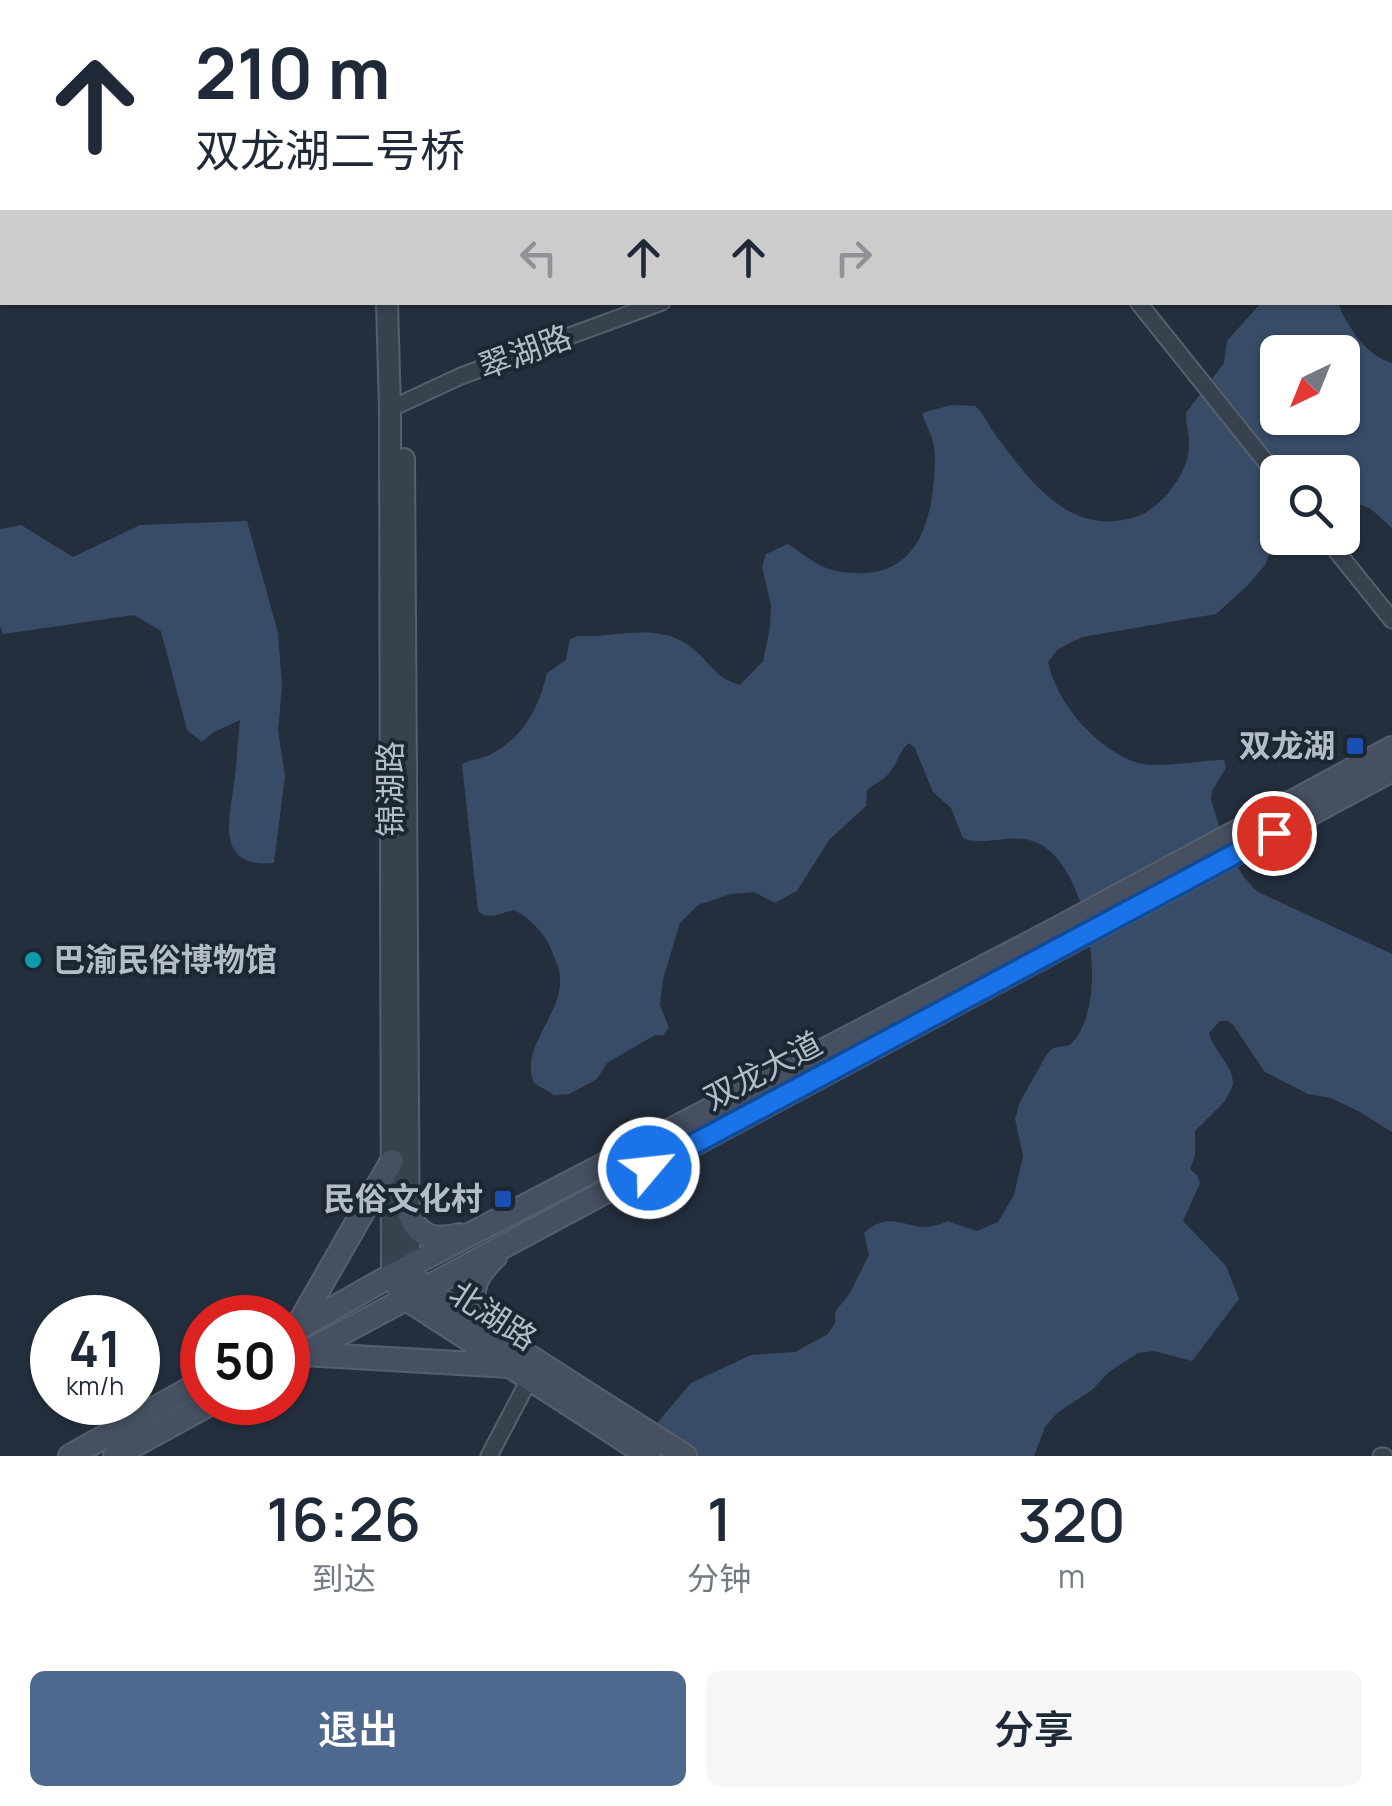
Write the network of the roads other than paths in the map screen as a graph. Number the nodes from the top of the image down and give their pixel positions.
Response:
1 (387, 305) edge
2 (400, 305) edge
3 (654, 305) edge
4 (1140, 305) edge
5 (397, 405) junction
6 (1260, 455) edge
7 (1340, 555) edge
8 (1392, 620) edge
9 (1392, 748) edge
10 (1392, 770) edge
11 (1268, 826) junction
12 (1054, 942) junction
13 (392, 1161) junction
14 (409, 1213) junction
15 (477, 1231) junction
16 (513, 1240) junction
17 (401, 1270) junction
18 (414, 1293) junction
19 (310, 1300) edge
20 (310, 1321) edge
21 (498, 1336) junction
22 (310, 1350) edge
23 (310, 1359) edge
24 (527, 1369) junction
25 (180, 1394) edge
26 (572, 1395) junction
27 (180, 1420) edge
28 (70, 1456) edge
29 (115, 1456) edge
30 (490, 1456) edge
31 (648, 1456) edge
32 (685, 1456) edge

1 - 5 street, 锦湖路
2 - 5 street, 锦湖路
3 - 5 street, 翠湖路
4 - 6 street
5 - 13 street, 锦湖路
5 - 14 street, 锦湖路
7 - 8 street
9 - 11 main road
10 - 11 main road
11 - 12 main road
12 - 15 main road, 双龙大道
12 - 16 main road, 双龙大道
13 - 17 street, 锦湖路
13 - 19 main road
14 - 15 main road
14 - 17 street, 锦湖路
15 - 17 main road, 双龙大道
16 - 18 main road, 双龙大道
16 - 21 main road
17 - 18 main road, 北湖路
17 - 20 main road, 双龙大道
18 - 21 main road, 北湖路
18 - 22 main road, 双龙大道
18 - 24 main road, 北湖路
21 - 24 main road, 北湖路
23 - 24 main road
24 - 26 main road, 北湖路
24 - 30 street
25 - 28 main road
26 - 31 main road
26 - 32 main road
27 - 29 main road

